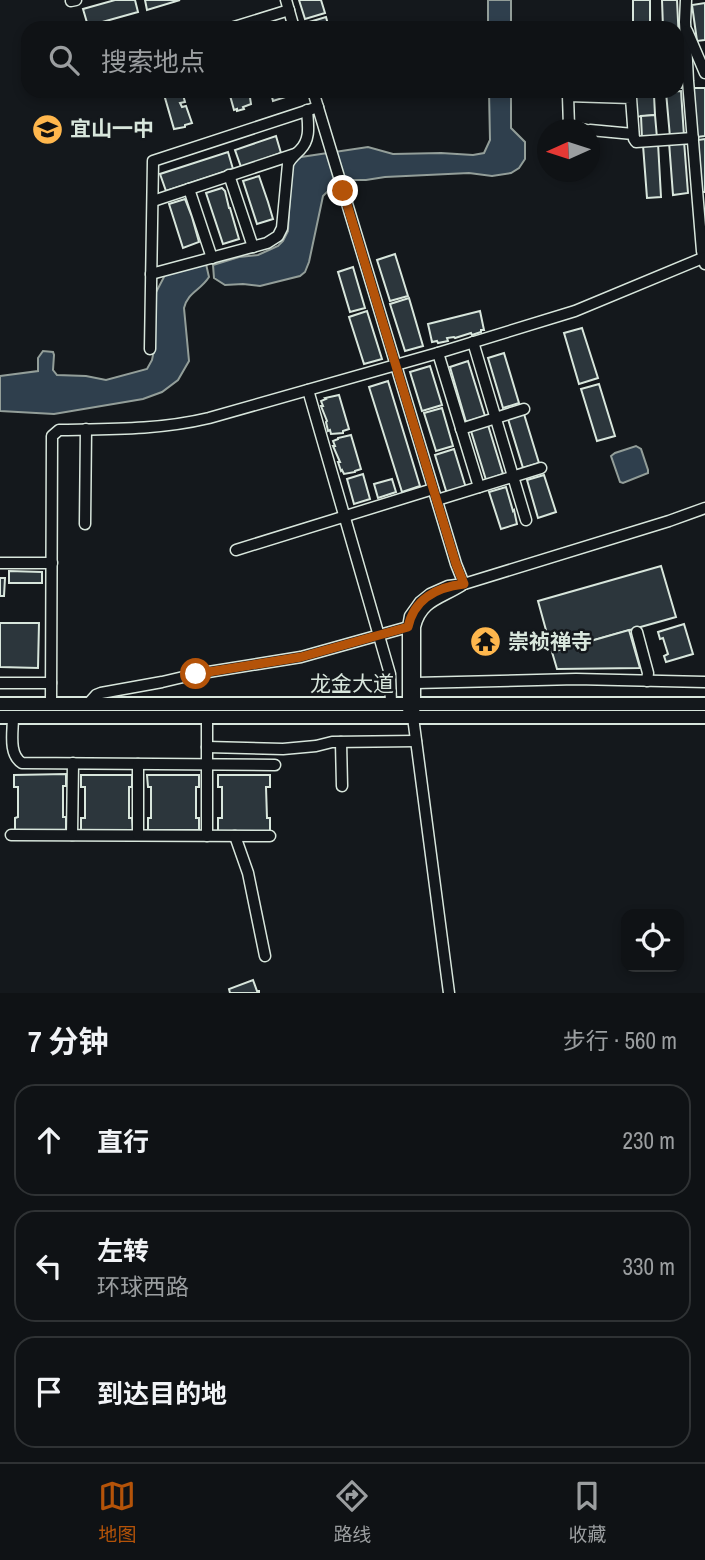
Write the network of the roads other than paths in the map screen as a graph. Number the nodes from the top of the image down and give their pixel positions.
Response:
1 (686, 0) edge
2 (288, 5) edge
3 (248, 21) edge
4 (686, 28) junction
5 (705, 72) edge
6 (315, 98) edge
7 (568, 98) edge
8 (631, 98) edge
9 (318, 107) junction
10 (307, 110) junction
11 (569, 119) edge
12 (600, 131) edge
13 (633, 134) junction
14 (693, 138) junction
15 (295, 154) junction
16 (229, 175) junction
17 (189, 189) junction
18 (153, 201) junction
19 (253, 247) junction
20 (212, 258) junction
21 (705, 260) edge
22 (151, 274) junction
23 (472, 342) junction
24 (150, 349) dead end
25 (438, 353) junction
26 (396, 365) junction
27 (308, 390) junction
28 (524, 409) dead end
29 (496, 418) junction
30 (86, 429) junction
31 (461, 429) junction
32 (541, 468) dead end
33 (513, 477) junction
34 (479, 487) junction
35 (433, 489) junction
36 (437, 500) junction
37 (705, 508) edge
38 (344, 515) junction
39 (527, 520) dead end
40 (85, 524) dead end
41 (236, 550) dead end
42 (0, 563) edge
43 (51, 563) junction
44 (464, 584) junction
45 (408, 627) junction
46 (636, 632) dead end
47 (379, 635) junction
48 (648, 681) junction
49 (705, 682) edge
50 (0, 683) edge
51 (51, 683) junction
52 (415, 683) junction
53 (0, 704) edge
54 (51, 704) junction
55 (88, 704) junction
56 (391, 704) junction
57 (705, 704) edge
58 (412, 711) junction
59 (7, 717) edge
60 (705, 717) edge
61 (207, 718) junction
62 (416, 741) junction
63 (341, 742) junction
64 (207, 747) junction
65 (73, 763) junction
66 (138, 764) junction
67 (207, 764) junction
68 (275, 765) dead end
69 (342, 786) dead end
70 (11, 835) dead end
71 (72, 835) junction
72 (138, 835) junction
73 (207, 836) junction
74 (235, 836) junction
75 (270, 836) dead end
76 (265, 956) dead end
77 (449, 993) edge

1 - 4 street
2 - 3 street
4 - 5 street
4 - 14 street
6 - 9 street
7 - 11 street
8 - 13 street
9 - 10 street
9 - 26 street
10 - 15 street
10 - 18 street
12 - 13 street
13 - 14 street
14 - 21 street
15 - 16 street
15 - 19 street
16 - 17 street
16 - 19 street
17 - 18 street
17 - 20 street
18 - 22 street
19 - 20 street
20 - 22 street
21 - 23 street
22 - 24 street
23 - 25 street
23 - 29 street
25 - 26 street
25 - 31 street
26 - 27 street
26 - 35 street
27 - 30 street
27 - 38 street
28 - 29 street
29 - 31 street
29 - 33 street
30 - 40 street
30 - 43 street
31 - 34 street
32 - 33 street
33 - 34 street
33 - 39 street
34 - 36 street
35 - 36 street
35 - 38 street
36 - 44 street
37 - 44 street
38 - 41 street
38 - 47 street
42 - 43 street
43 - 51 street
44 - 45 street
44 - 52 street
45 - 47 street
45 - 58 street
46 - 48 street
47 - 55 street
47 - 56 street
48 - 49 street
48 - 52 street
50 - 51 street
51 - 54 street
52 - 58 street
53 - 54 main road, 龙金大道
54 - 55 main road, 龙金大道
55 - 56 main road, 龙金大道
56 - 58 main road, 龙金大道
57 - 58 main road, 龙金大道
58 - 60 main road, 龙金大道
58 - 61 main road, 龙金大道
58 - 62 street
59 - 61 main road, 龙金大道
59 - 65 street
61 - 64 street
62 - 63 street
62 - 77 street
63 - 64 street
63 - 69 street
64 - 67 street
65 - 66 street
65 - 71 street
66 - 67 street
66 - 72 street
67 - 68 street
67 - 73 street
70 - 71 street
71 - 72 street
72 - 73 street
73 - 74 street
74 - 75 street
74 - 76 street

